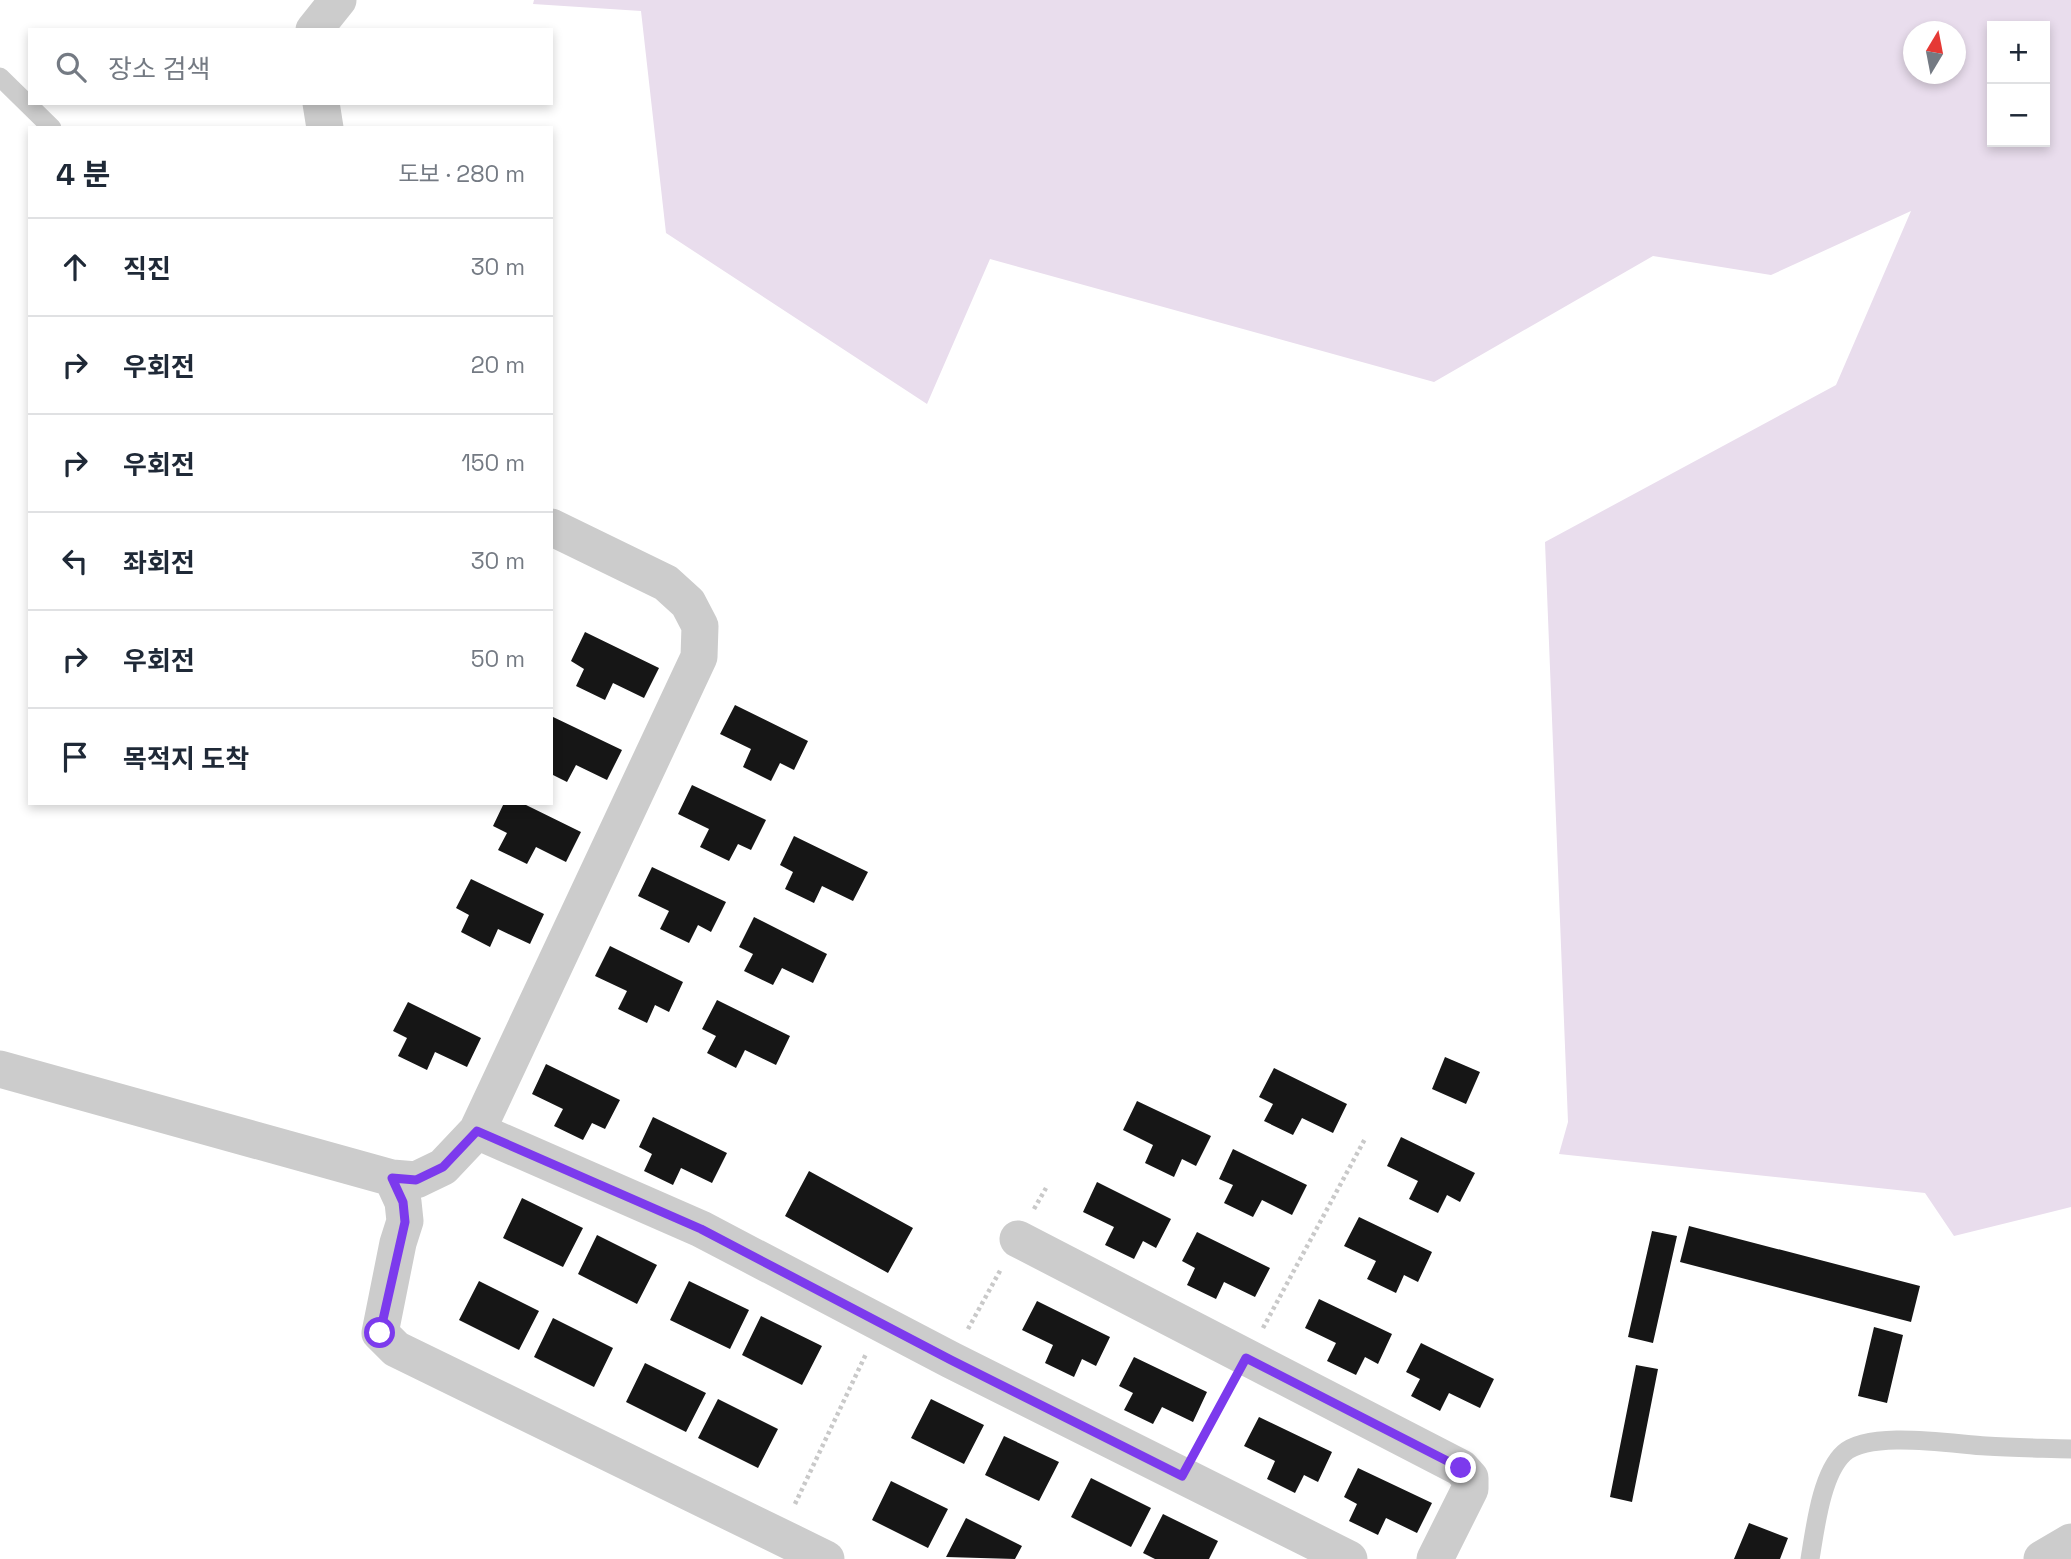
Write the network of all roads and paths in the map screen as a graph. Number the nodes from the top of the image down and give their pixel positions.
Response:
1 (338, 0) edge
2 (316, 28) edge
3 (0, 78) edge
4 (28, 105) edge
5 (28, 105) edge
6 (321, 105) edge
7 (50, 126) edge
8 (325, 126) edge
9 (553, 528) edge
10 (0, 1069) edge
11 (477, 1131) junction
12 (1366, 1138) dead end
13 (392, 1178) junction
14 (1046, 1188) dead end
15 (1018, 1239) junction
16 (881, 1323) junction
17 (1246, 1358) junction
18 (951, 1360) junction
19 (2071, 1449) edge
20 (1182, 1476) junction
21 (779, 1536) junction
22 (2071, 1542) edge
23 (826, 1559) edge
24 (1349, 1559) edge
25 (1435, 1559) edge
26 (1810, 1559) edge
27 (2042, 1559) edge

1 - 2 street
3 - 4 lane
5 - 7 lane
6 - 8 street
9 - 11 street
10 - 13 street
11 - 13 street
11 - 16 street
12 - 17 path
13 - 21 street
14 - 15 path
15 - 17 street
15 - 18 path
16 - 18 street
16 - 21 path
17 - 20 path
17 - 25 street
18 - 20 street
19 - 26 lane
20 - 24 street
21 - 23 street
22 - 27 street

